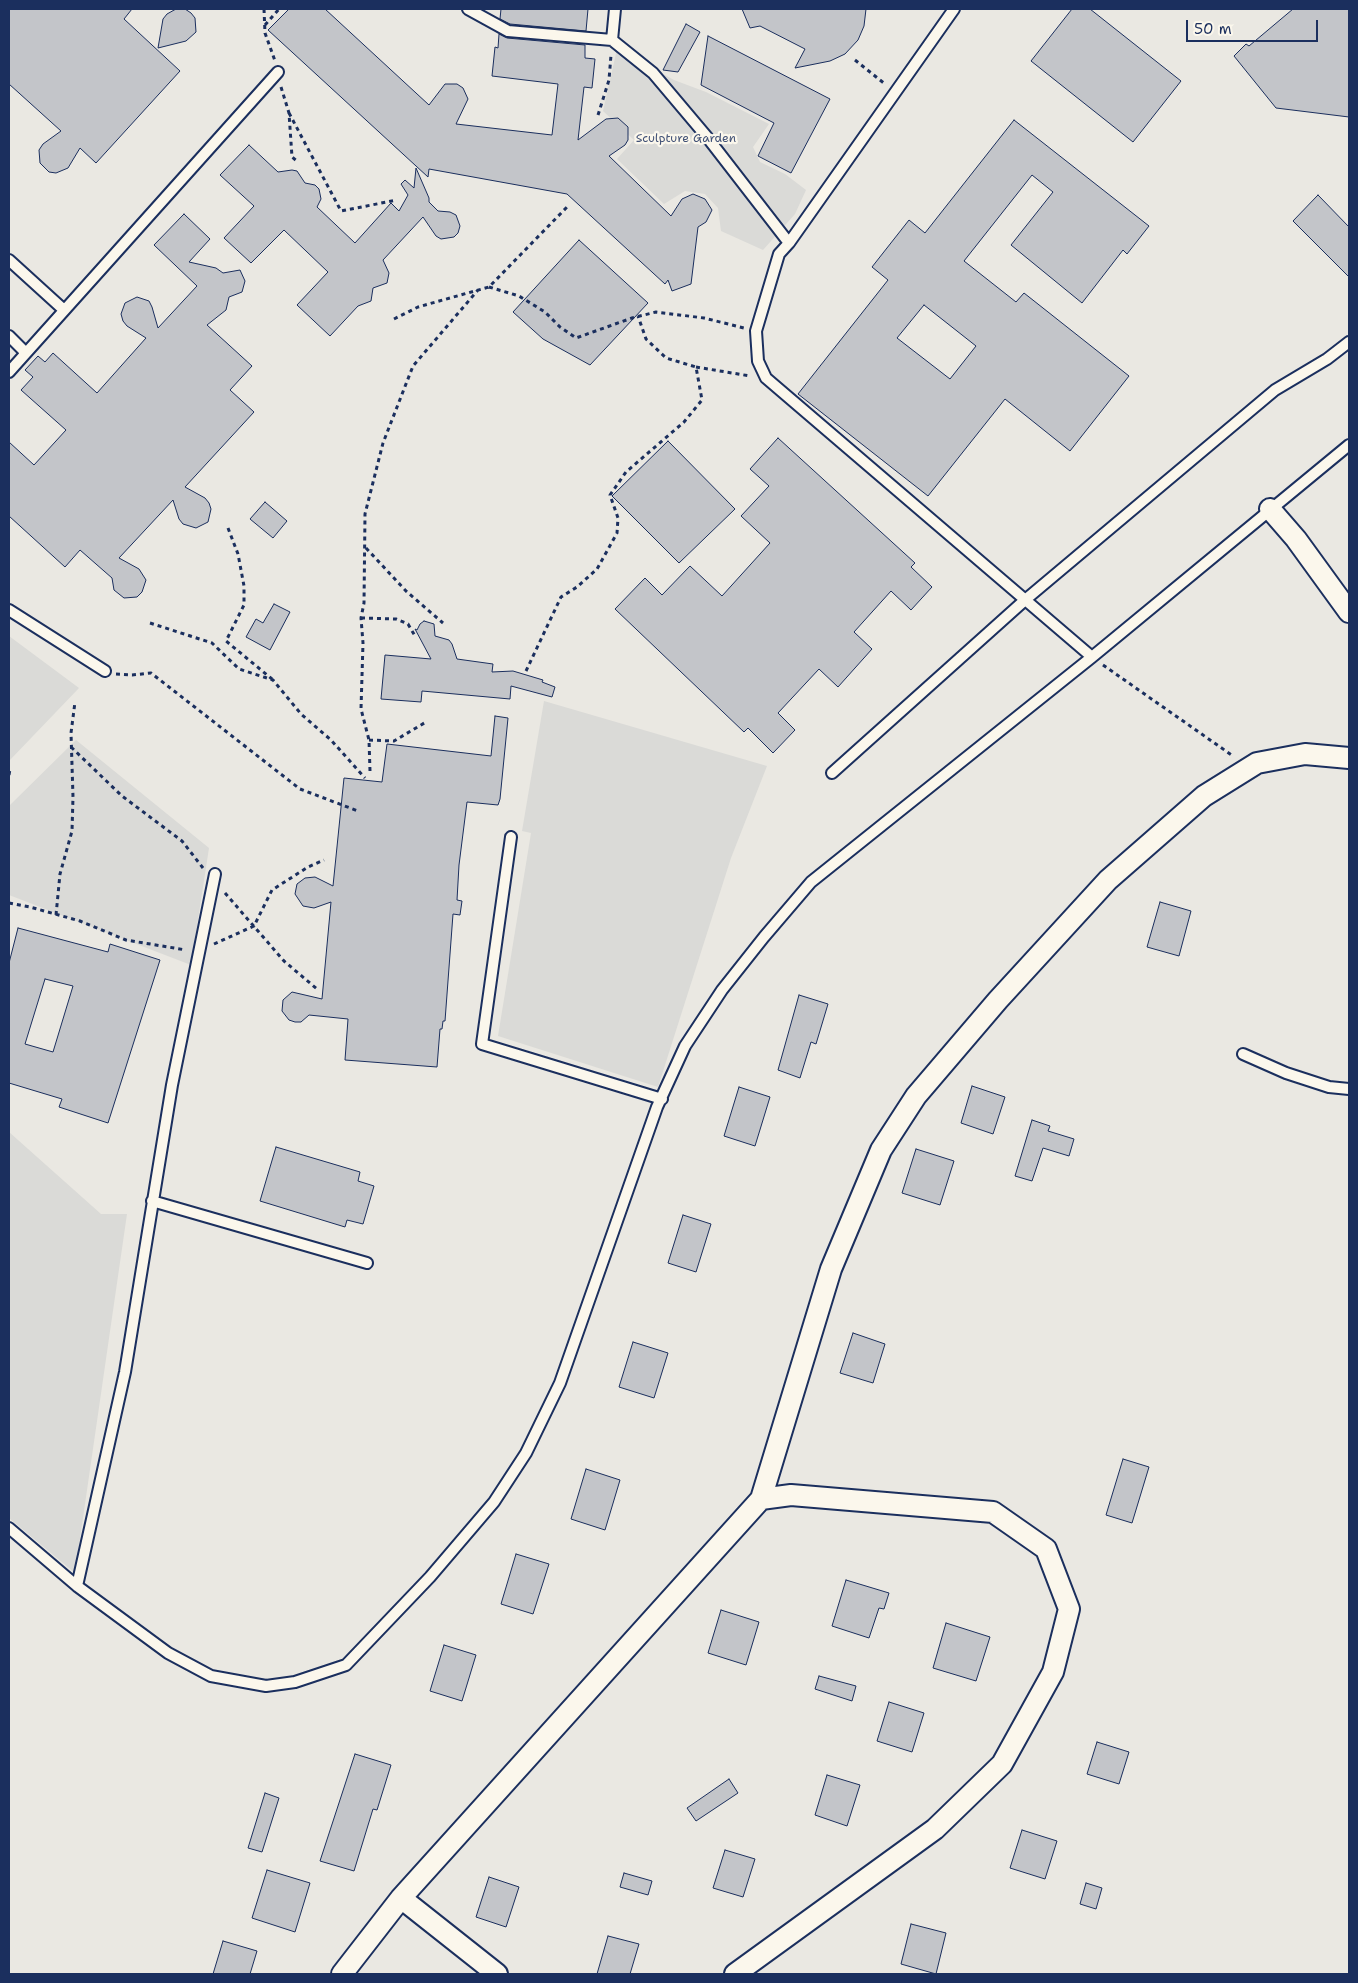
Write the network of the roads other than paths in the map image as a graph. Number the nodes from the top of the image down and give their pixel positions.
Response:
1 (468, 9) edge
2 (615, 9) edge
3 (954, 9) edge
4 (612, 40) junction
5 (278, 72) dead end
6 (789, 243) junction
7 (9, 260) edge
8 (64, 310) junction
9 (9, 336) edge
10 (1349, 342) edge
11 (26, 352) junction
12 (9, 372) edge
13 (1349, 445) edge
14 (1270, 509) junction
15 (1025, 600) junction
16 (9, 610) edge
17 (1349, 612) edge
18 (1092, 657) junction
19 (105, 671) road end
20 (1349, 758) edge
21 (832, 773) dead end
22 (511, 837) dead end
23 (214, 877) road end
24 (1243, 1054) dead end
25 (1349, 1090) edge
26 (662, 1099) junction
27 (152, 1201) junction
28 (367, 1263) dead end
29 (761, 1499) junction
30 (9, 1528) edge
31 (77, 1586) junction
32 (401, 1898) junction
33 (342, 1974) edge
34 (497, 1974) edge
35 (735, 1974) edge

1 - 4 lane
2 - 4 lane
3 - 6 lane
4 - 6 lane
5 - 8 lane
6 - 15 lane
7 - 8 lane
8 - 11 lane
9 - 11 lane
10 - 15 lane
11 - 12 lane
13 - 14 lane
14 - 17 street
14 - 18 lane
15 - 18 lane
15 - 21 lane
16 - 19 lane
18 - 26 lane
20 - 29 street
22 - 26 lane
23 - 27 lane
24 - 25 lane
26 - 31 lane
27 - 28 lane
27 - 31 lane
29 - 32 street
29 - 35 street
30 - 31 lane
32 - 33 street
32 - 34 street

